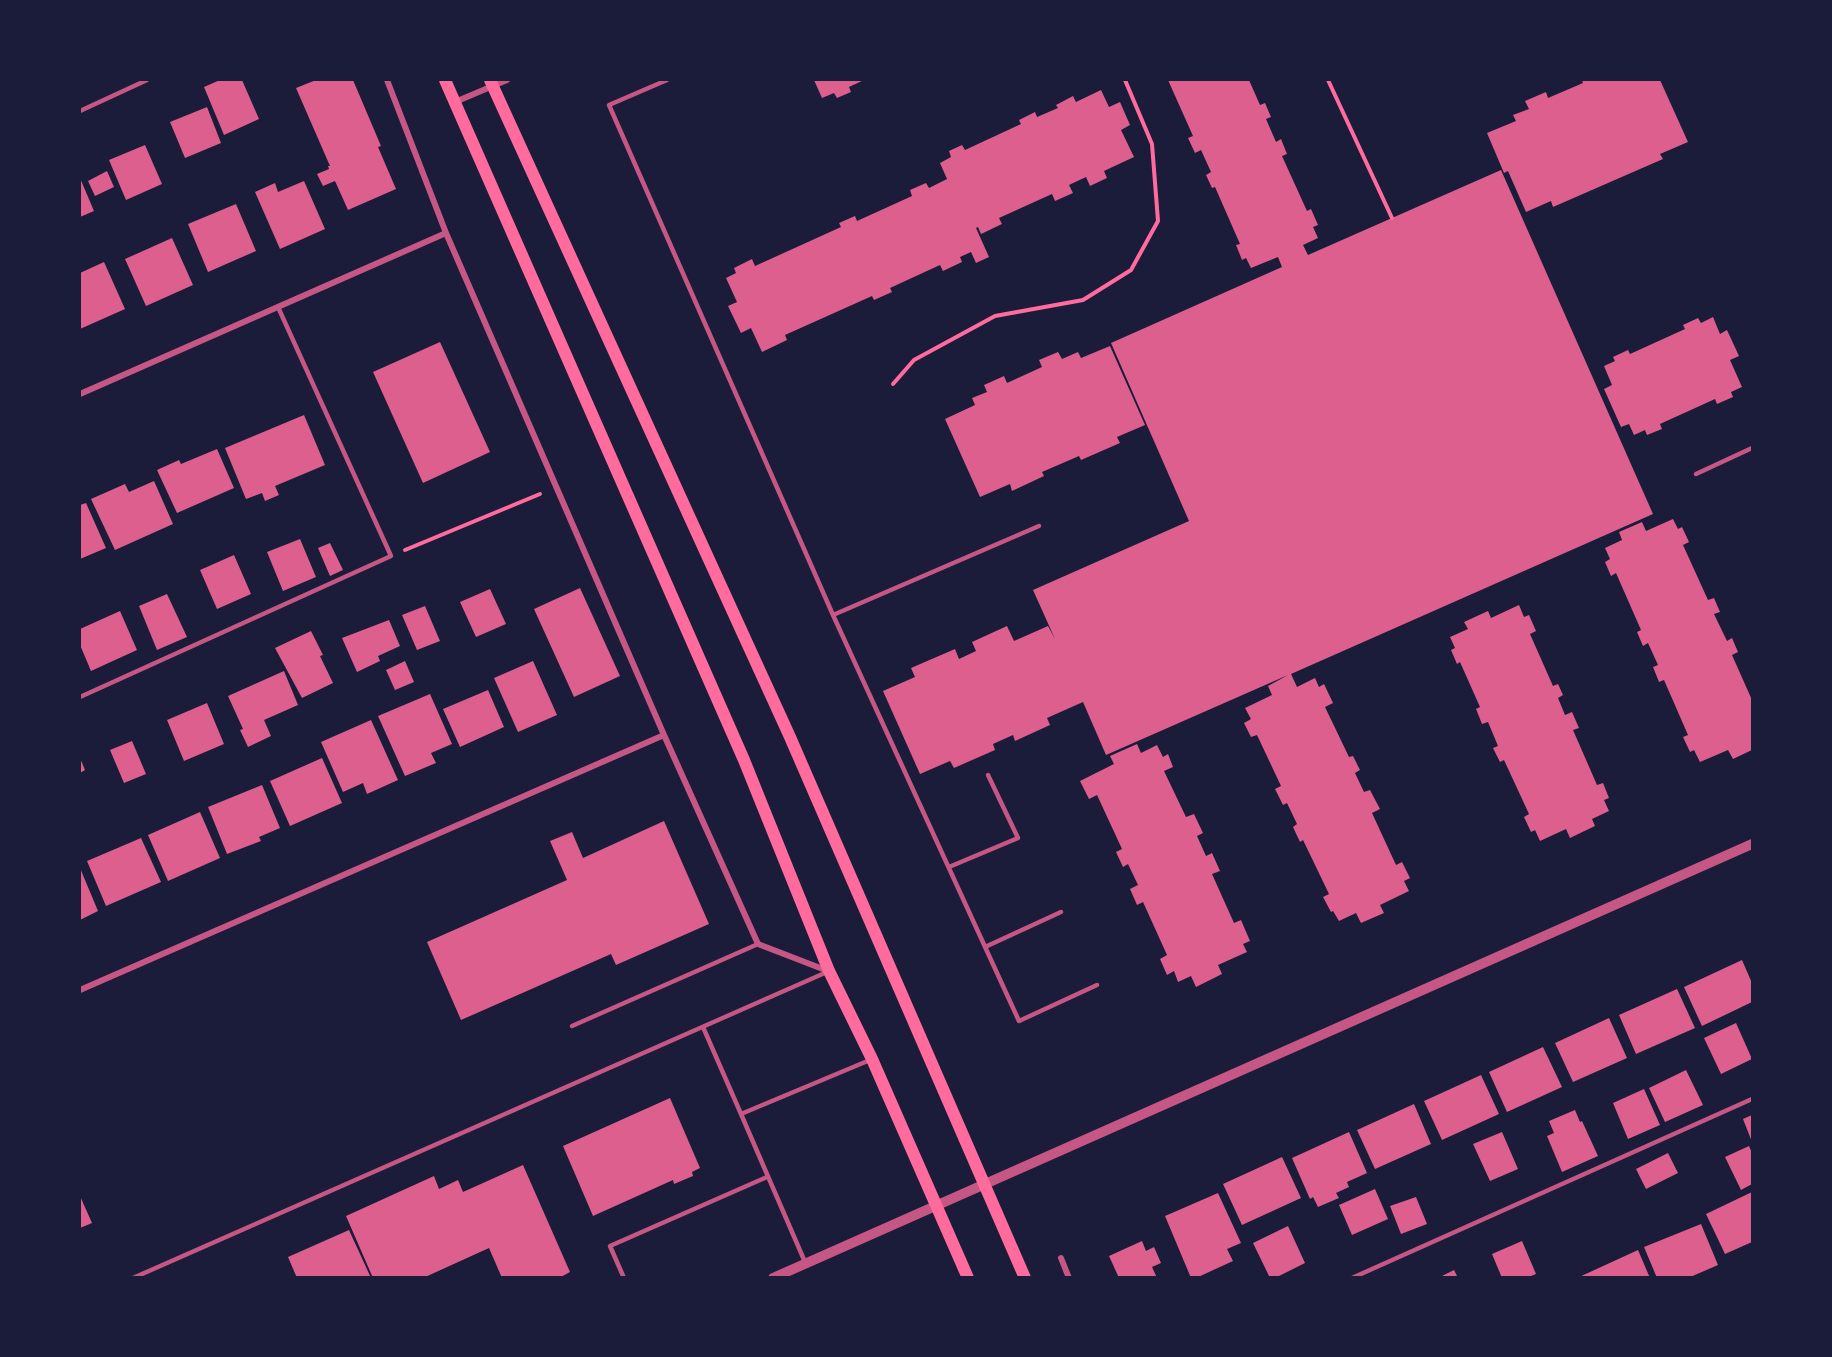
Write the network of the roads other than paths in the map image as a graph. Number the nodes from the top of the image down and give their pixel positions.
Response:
1 (147, 80) edge
2 (387, 80) edge
3 (445, 80) edge
4 (507, 80) edge
5 (667, 80) edge
6 (491, 83) edge
7 (455, 102) junction
8 (80, 111) edge
9 (446, 233) junction
10 (278, 307) junction
11 (80, 394) edge
12 (1752, 448) edge
13 (1696, 474) dead end
14 (1039, 526) dead end
15 (833, 615) junction
16 (80, 697) edge
17 (664, 735) junction
18 (988, 776) dead end
19 (1752, 844) edge
20 (949, 867) junction
21 (1061, 912) dead end
22 (758, 944) junction
23 (985, 947) junction
24 (829, 971) junction
25 (1097, 985) dead end
26 (80, 990) edge
27 (572, 1026) dead end
28 (703, 1027) junction
29 (872, 1059) junction
30 (1752, 1099) edge
31 (741, 1114) junction
32 (767, 1178) junction
33 (985, 1185) junction
34 (937, 1206) junction
35 (1061, 1258) dead end
36 (806, 1263) junction
37 (133, 1278) edge
38 (624, 1278) edge
39 (773, 1278) edge
40 (968, 1278) edge
41 (1025, 1278) edge
42 (1070, 1278) edge
43 (1352, 1278) edge

1 - 8 lane
2 - 9 street
3 - 7 main road
4 - 6 street
5 - 15 lane
6 - 7 street
6 - 33 main road
7 - 24 main road
9 - 10 street
9 - 17 street
10 - 11 street
10 - 16 lane
12 - 13 lane
14 - 15 lane
15 - 20 lane
17 - 22 street
17 - 26 street
18 - 20 lane
19 - 33 street
20 - 23 lane
21 - 23 lane
22 - 24 street
22 - 27 lane
23 - 25 lane
24 - 28 lane
24 - 29 main road
28 - 31 lane
28 - 37 lane
29 - 31 lane
29 - 34 main road
30 - 43 lane
31 - 32 lane
32 - 36 lane
32 - 38 lane
33 - 34 street
33 - 41 main road
34 - 36 street
34 - 40 main road
35 - 42 street
36 - 39 street

